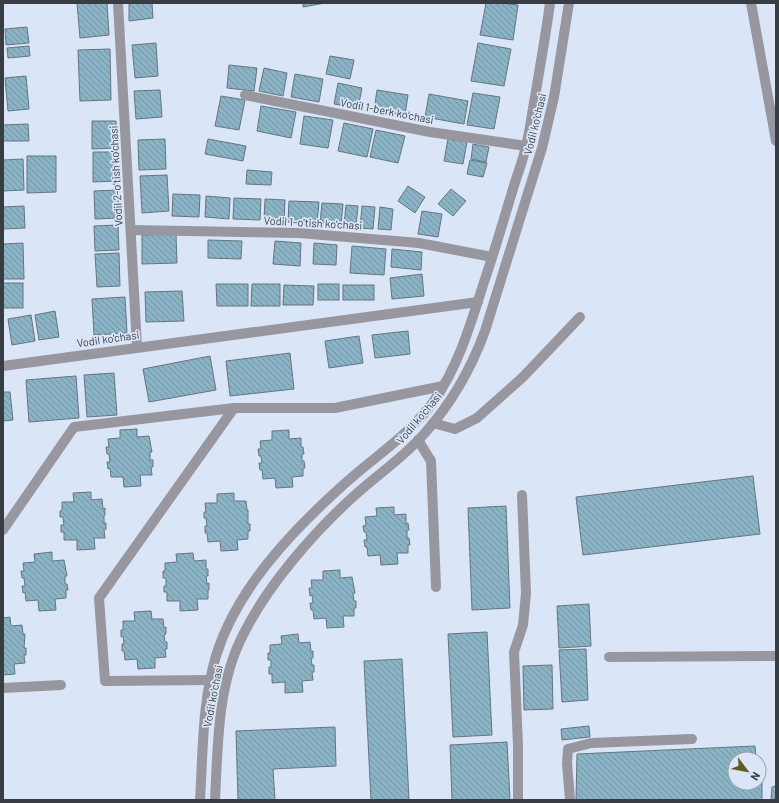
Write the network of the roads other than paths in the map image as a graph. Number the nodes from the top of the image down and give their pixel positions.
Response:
1 (118, 3) edge
2 (550, 3) edge
3 (569, 3) edge
4 (751, 3) edge
5 (245, 95) dead end
6 (776, 142) edge
7 (526, 146) junction
8 (132, 230) junction
9 (492, 257) junction
10 (478, 302) junction
11 (580, 317) dead end
12 (138, 347) junction
13 (3, 366) edge
14 (443, 386) junction
15 (234, 408) junction
16 (433, 423) junction
17 (418, 440) junction
18 (522, 495) dead end
19 (3, 530) edge
20 (436, 587) dead end
21 (776, 656) edge
22 (610, 658) dead end
23 (210, 680) junction
24 (61, 685) dead end
25 (3, 688) edge
26 (692, 739) dead end
27 (200, 800) edge
28 (216, 800) edge
29 (518, 800) edge
30 (570, 800) edge

1 - 8 street, Vodil 2-o'tish ko'chasi
2 - 7 street, Vodil ko'chasi
3 - 16 street, Vodil ko'chasi
4 - 6 street
5 - 7 street, Vodil 1-berk ko'chasi
7 - 9 street, Vodil ko'chasi
8 - 9 street, Vodil 1-o'tish ko'chasi
8 - 12 street, Vodil 2-o'tish ko'chasi
9 - 10 street, Vodil ko'chasi
10 - 12 street, Vodil ko'chasi
10 - 14 street, Vodil ko'chasi
11 - 16 street
12 - 13 street, Vodil ko'chasi
14 - 15 street
14 - 23 street, Vodil ko'chasi
15 - 19 street
15 - 23 street
16 - 17 street, Vodil ko'chasi
17 - 20 street
17 - 28 street, Vodil ko'chasi
18 - 29 street
21 - 22 street
23 - 27 street, Vodil ko'chasi
24 - 25 street
26 - 30 street

